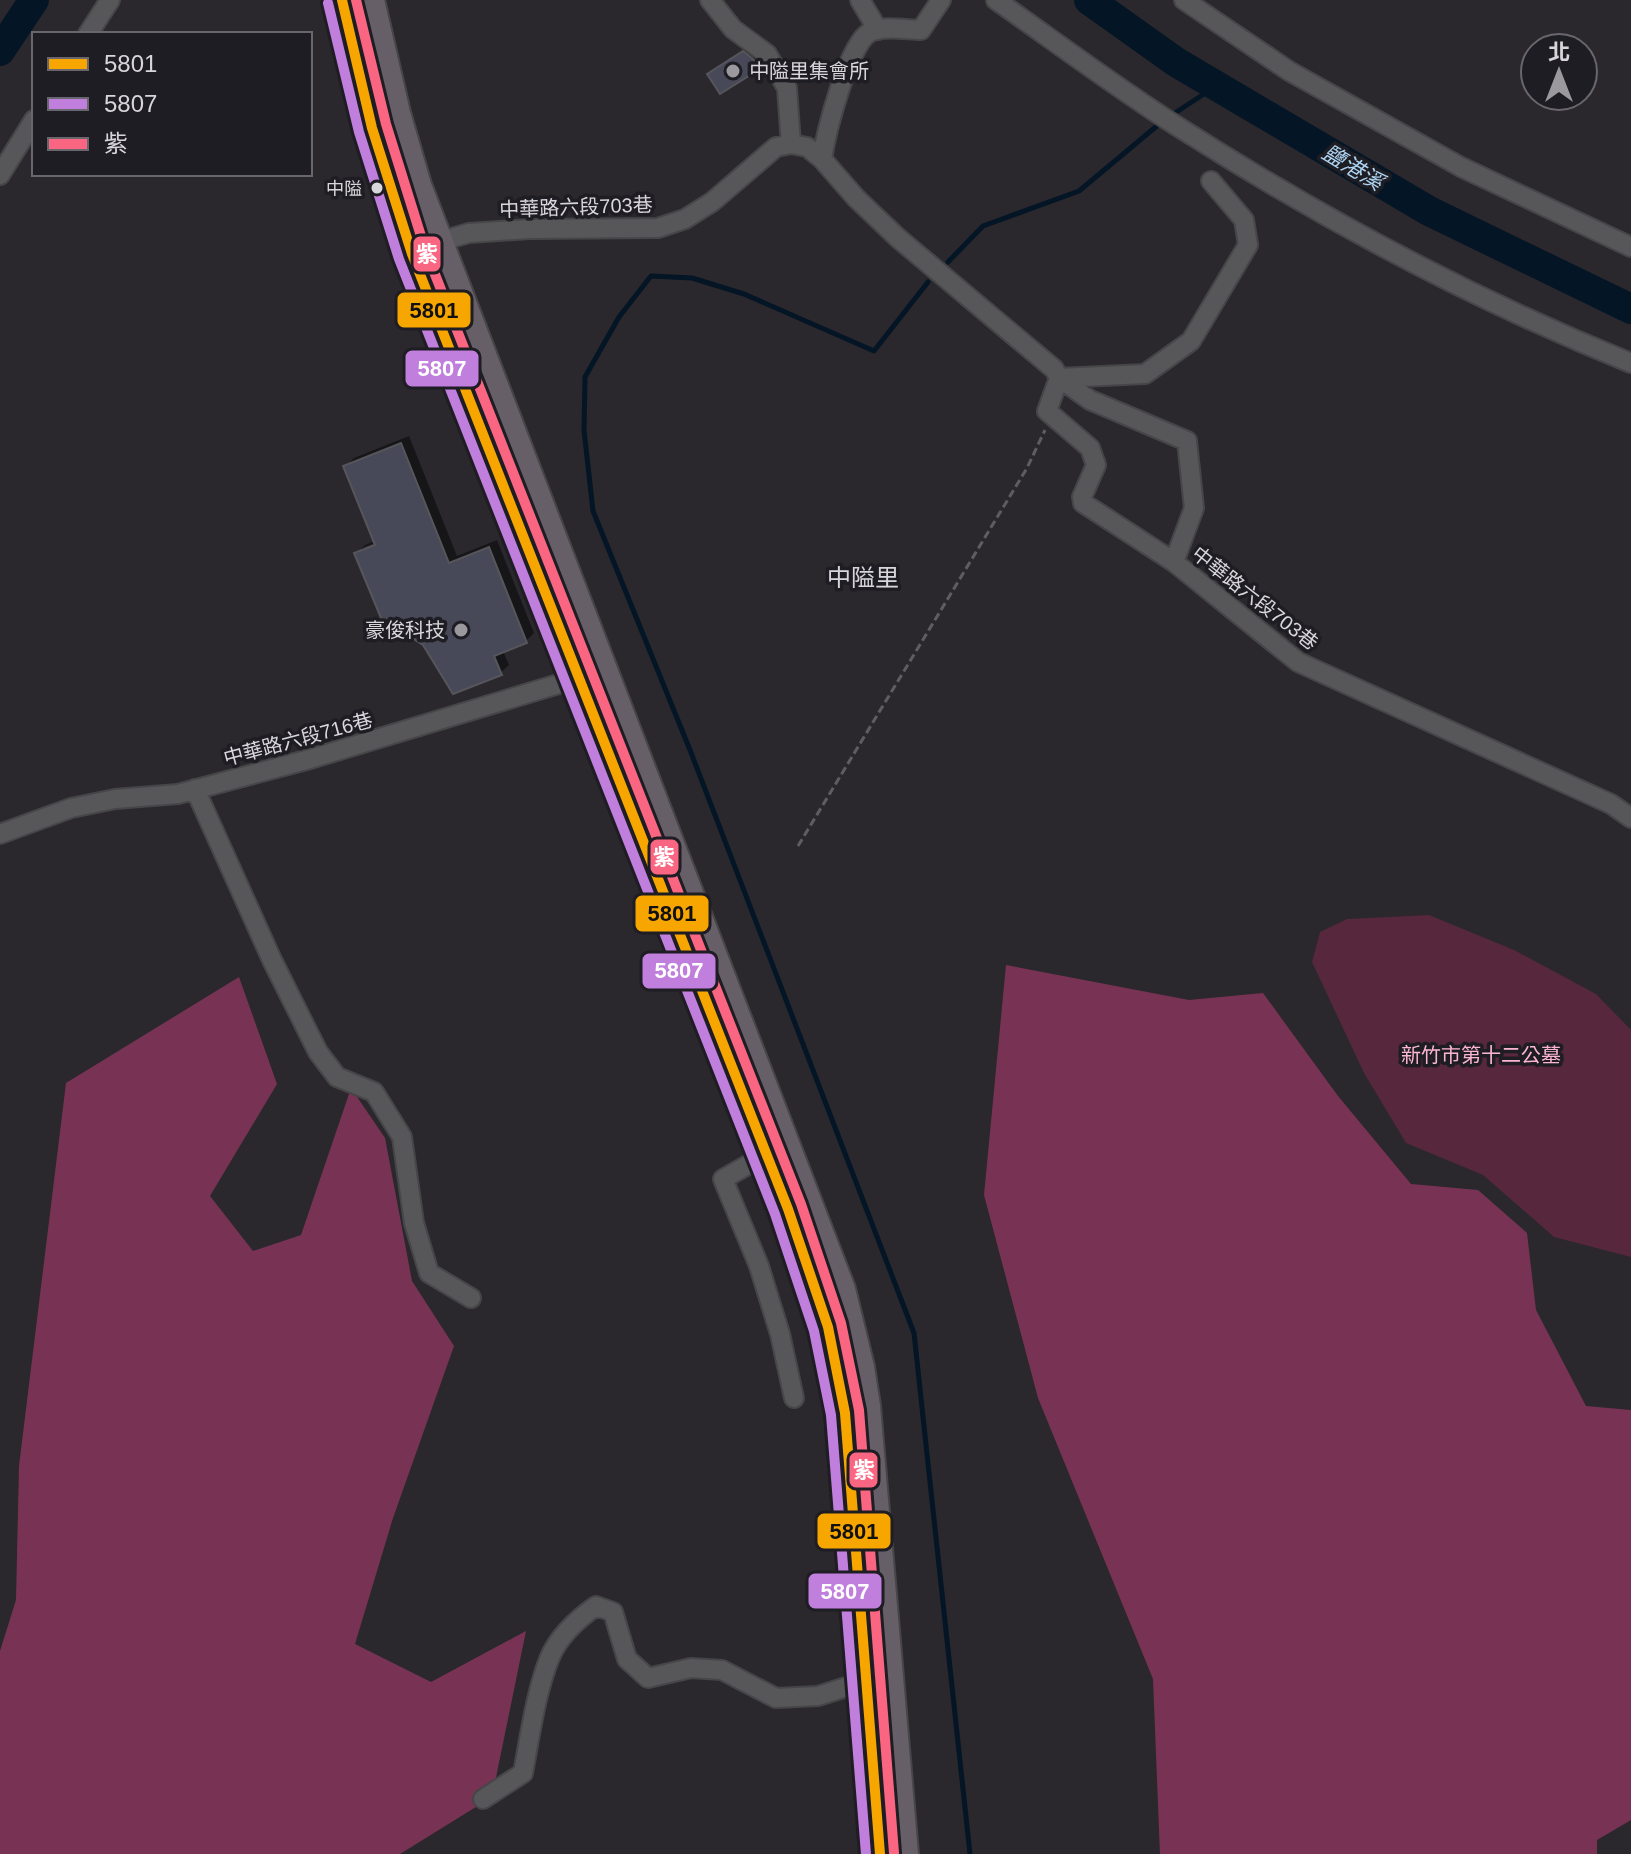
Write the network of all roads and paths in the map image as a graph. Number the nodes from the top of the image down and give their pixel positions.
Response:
1 (110, 0) edge
2 (342, 0) edge
3 (373, 0) edge
4 (710, 0) edge
5 (860, 0) edge
6 (941, 0) edge
7 (996, 0) edge
8 (1184, 0) edge
9 (878, 30) junction
10 (89, 32) edge
11 (32, 123) edge
12 (791, 144) junction
13 (822, 159) junction
14 (0, 175) edge
15 (1211, 181) dead end
16 (441, 241) junction
17 (1631, 247) edge
18 (412, 254) junction
19 (1631, 363) edge
20 (1059, 378) junction
21 (1052, 415) junction
22 (1174, 562) junction
23 (605, 670) junction
24 (580, 678) junction
25 (195, 789) junction
26 (1631, 818) edge
27 (0, 834) edge
28 (798, 846) dead end
29 (767, 1154) junction
30 (471, 1298) dead end
31 (794, 1398) dead end
32 (865, 1681) junction
33 (483, 1799) dead end
34 (880, 1854) edge
35 (907, 1854) edge

1 - 10 street
2 - 18 main road
3 - 16 main road
4 - 12 street
5 - 9 street
6 - 9 street
7 - 19 street
8 - 17 street
9 - 13 street
11 - 14 street
12 - 13 street
12 - 16 street, 中華路六段703巷
13 - 20 street
15 - 20 street
16 - 18 street, 中華路六段703巷
16 - 23 main road
18 - 24 main road
20 - 21 street
20 - 22 street
21 - 22 street, 中華路六段703巷
21 - 28 path
22 - 26 street, 中華路六段703巷
23 - 24 street, 中華路六段716巷
23 - 35 main road
24 - 25 street, 中華路六段716巷
24 - 29 main road
25 - 27 street, 中華路六段716巷
25 - 30 street
29 - 31 street
29 - 32 main road
32 - 33 street
32 - 34 main road

